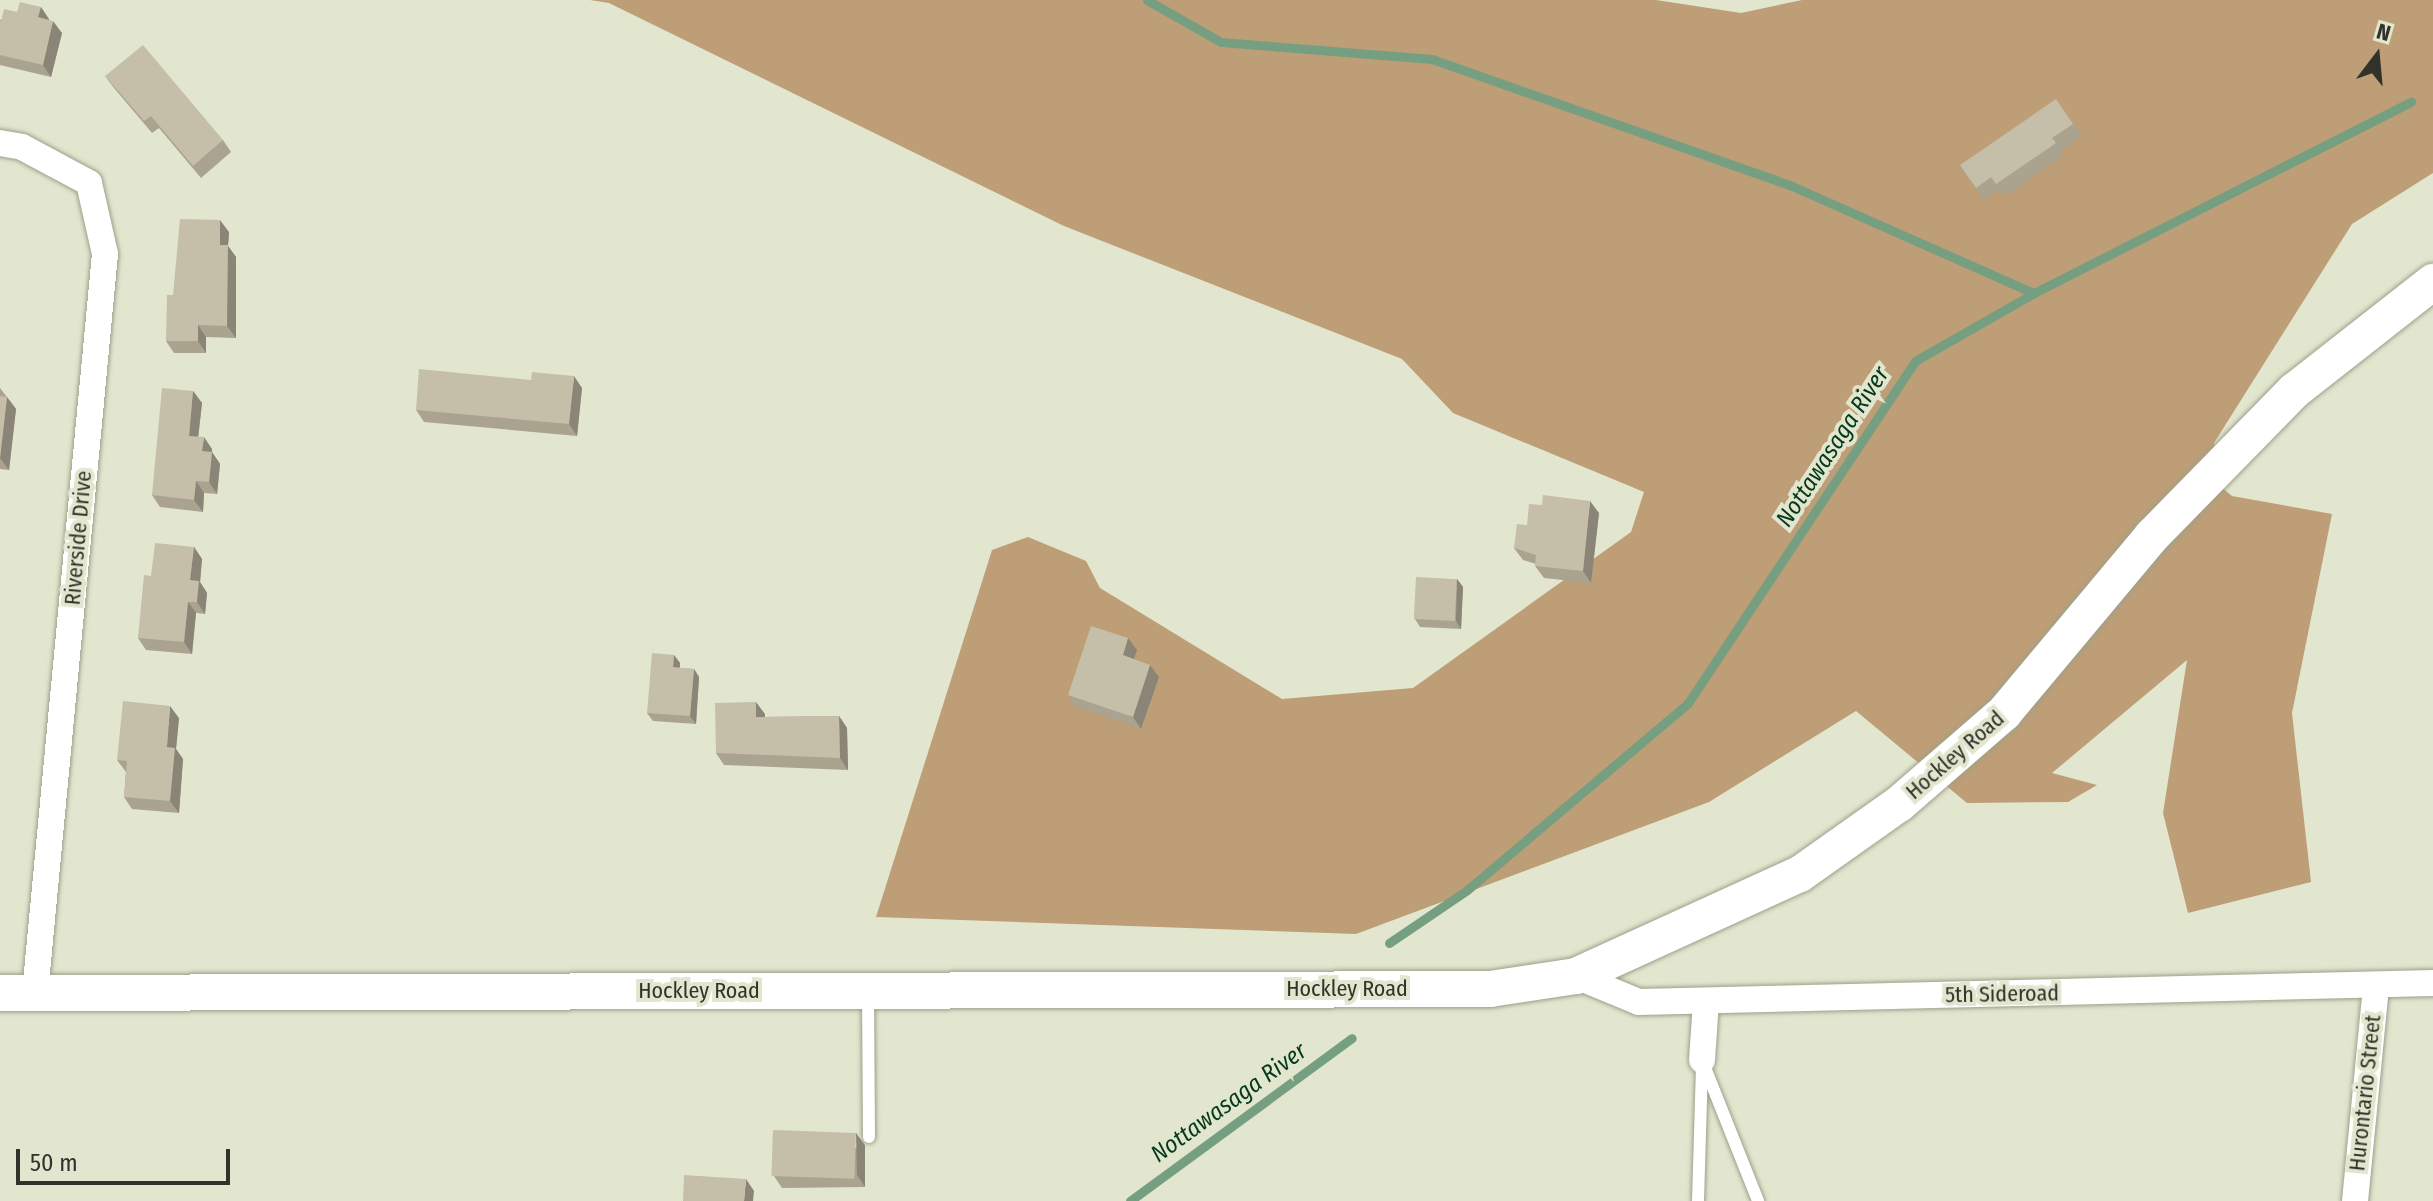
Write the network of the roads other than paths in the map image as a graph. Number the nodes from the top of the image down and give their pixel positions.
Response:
1 (0, 143) edge
2 (2433, 282) edge
3 (1576, 976) junction
4 (2433, 983) edge
5 (2376, 985) junction
6 (868, 990) junction
7 (17, 993) edge
8 (1706, 1001) junction
9 (1702, 1060) junction
10 (869, 1137) dead end
11 (1698, 1201) edge
12 (1758, 1201) edge
13 (2355, 1201) edge

1 - 7 street, Riverside Drive
2 - 3 main road, Hockley Road
3 - 6 main road, Hockley Road
3 - 8 street, 5th Sideroad
4 - 5 street, 5th Sideroad
5 - 8 street, 5th Sideroad
5 - 13 street, Hurontario Street
6 - 7 main road, Hockley Road
6 - 10 lane
8 - 9 street
9 - 11 lane
9 - 12 lane

